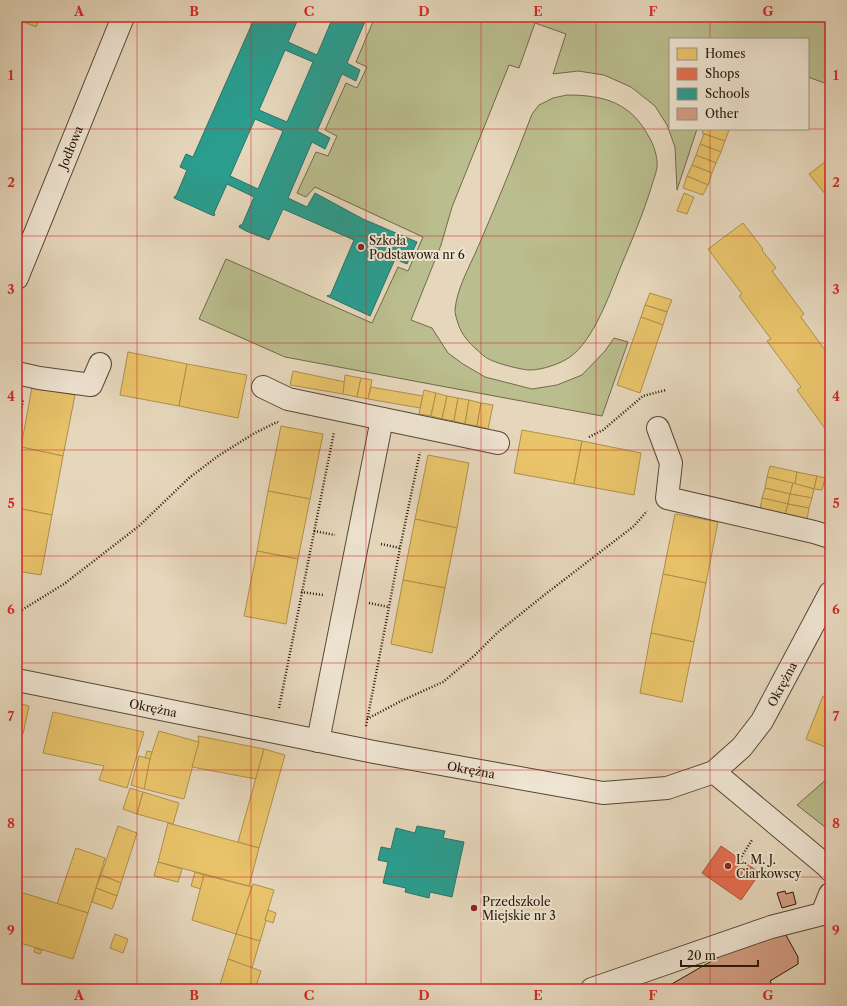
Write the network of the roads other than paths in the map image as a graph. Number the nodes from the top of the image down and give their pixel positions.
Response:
1 (123, 17) edge
2 (17, 278) edge
3 (100, 364) dead end
4 (17, 373) edge
5 (263, 387) dead end
6 (382, 419) junction
7 (658, 428) dead end
8 (498, 443) dead end
9 (830, 537) edge
10 (830, 593) edge
11 (17, 680) edge
12 (318, 741) junction
13 (714, 772) junction
14 (830, 870) edge
15 (830, 894) edge
16 (592, 989) edge

1 - 2 street, Jodłowa
3 - 4 street
5 - 6 street
6 - 8 street
6 - 12 street
7 - 9 street
10 - 13 street, Okrężna
11 - 12 street, Okrężna
12 - 13 street, Okrężna
13 - 14 street
15 - 16 street

